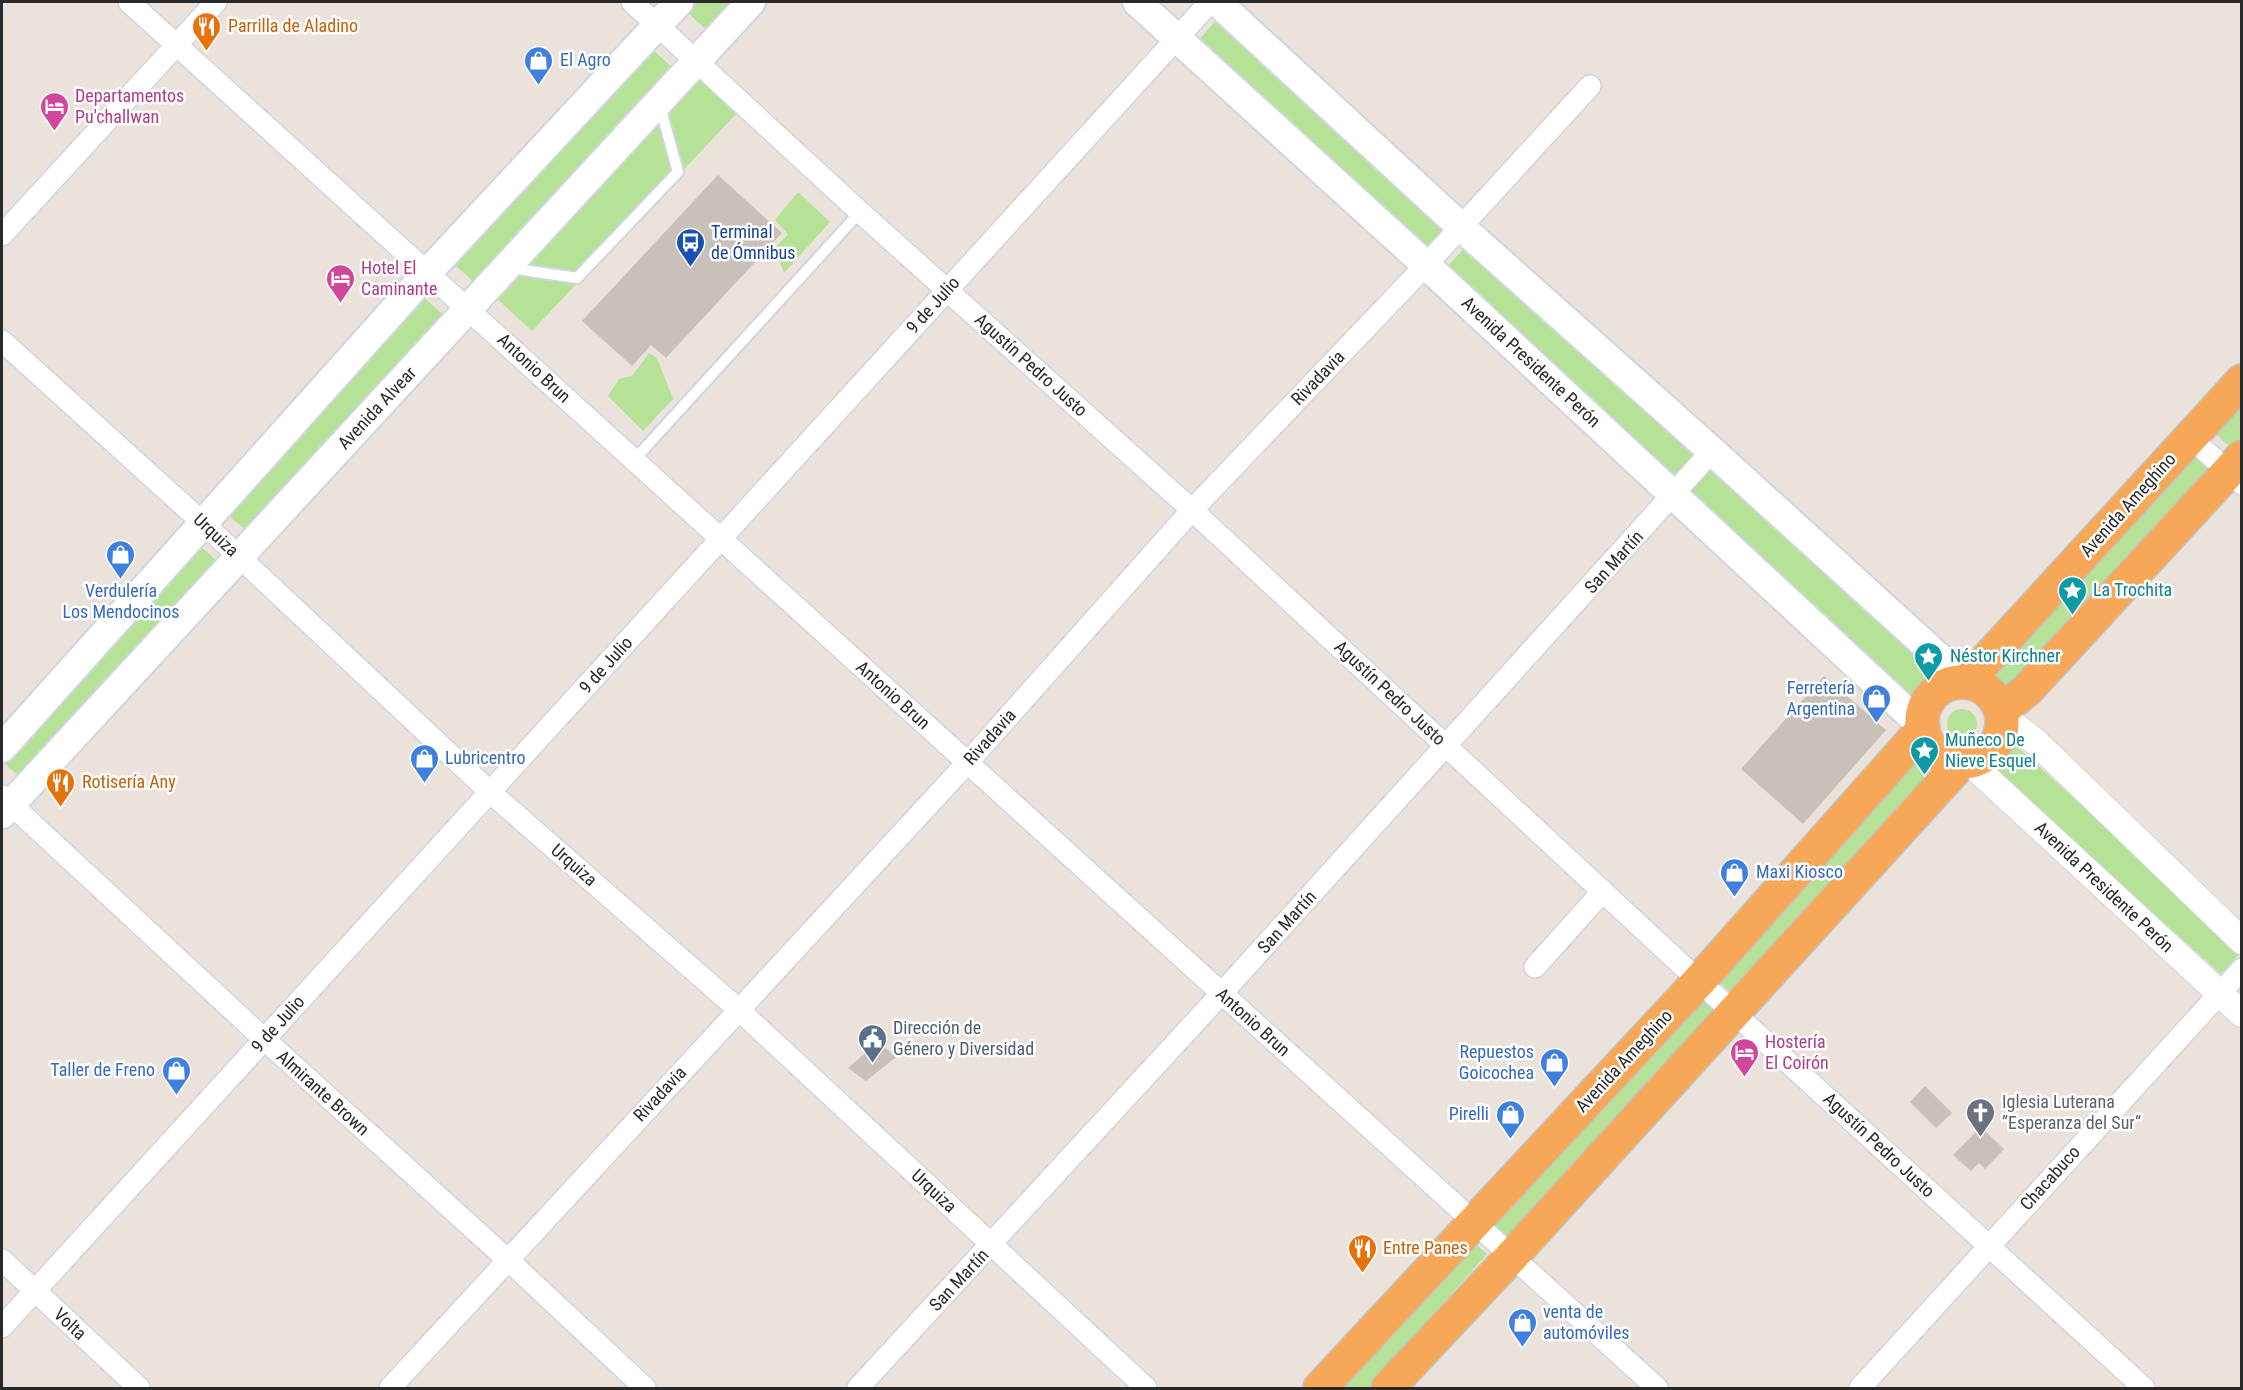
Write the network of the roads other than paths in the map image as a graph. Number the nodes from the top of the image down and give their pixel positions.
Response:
1 (129, 2) edge
2 (216, 2) edge
3 (632, 2) edge
4 (679, 2) edge
5 (751, 2) edge
6 (1137, 2) edge
7 (1210, 2) edge
8 (1217, 2) edge
9 (657, 25) junction
10 (1176, 38) junction
11 (176, 45) junction
12 (696, 61) junction
13 (1590, 86) dead end
14 (659, 102) junction
15 (860, 212) junction
16 (1461, 227) junction
17 (2, 234) edge
18 (1426, 265) junction
19 (507, 267) junction
20 (428, 272) junction
21 (948, 290) junction
22 (470, 308) junction
23 (2, 341) edge
24 (2241, 381) edge
25 (2190, 437) junction
26 (1712, 451) junction
27 (634, 460) junction
28 (2237, 471) edge
29 (1675, 495) junction
30 (1192, 510) junction
31 (203, 523) junction
32 (721, 539) junction
33 (239, 556) junction
34 (1965, 682) junction
35 (2001, 713) junction
36 (1923, 728) junction
37 (1447, 746) junction
38 (2, 748) edge
39 (1965, 761) junction
40 (968, 762) junction
41 (490, 792) junction
42 (4, 804) edge
43 (1603, 891) junction
44 (2241, 941) edge
45 (1535, 967) dead end
46 (2241, 969) edge
47 (1699, 981) junction
48 (1222, 993) junction
49 (2218, 993) junction
50 (738, 1009) junction
51 (1735, 1012) junction
52 (2241, 1014) edge
53 (264, 1039) junction
54 (1475, 1223) junction
55 (992, 1244) junction
56 (1989, 1246) junction
57 (1512, 1256) junction
58 (2, 1260) edge
59 (508, 1260) junction
60 (34, 1291) junction
61 (2, 1327) edge
62 (139, 1389) edge
63 (390, 1389) edge
64 (645, 1389) edge
65 (858, 1389) edge
66 (1146, 1389) edge
67 (1320, 1389) edge
68 (1388, 1389) edge
69 (1657, 1389) edge
70 (1860, 1389) edge
71 (2144, 1389) edge

1 - 11 street, Antonio Brun
2 - 11 street
3 - 9 street, Agustín Pedro Justo
4 - 9 main road
5 - 12 main road, Avenida Alvear
6 - 10 main road, Avenida Presidente Perón
7 - 10 street, 9 de Julio
8 - 16 main road
9 - 12 street, Agustín Pedro Justo
9 - 20 main road
10 - 18 main road, Avenida Presidente Perón
10 - 21 street, 9 de Julio
11 - 17 street
11 - 20 street, Antonio Brun
12 - 14 main road, Avenida Alvear
12 - 15 street, Agustín Pedro Justo
13 - 16 street, Rivadavia
14 - 19 main road, Avenida Alvear
14 - 19 lane
15 - 21 street, Agustín Pedro Justo
15 - 27 lane
16 - 18 street, Rivadavia
16 - 26 main road
18 - 29 main road, Avenida Presidente Perón
18 - 30 street, Rivadavia
19 - 22 main road, Avenida Alvear
20 - 22 street, Antonio Brun
20 - 31 main road
21 - 30 street, Agustín Pedro Justo
21 - 32 street, 9 de Julio
22 - 27 street, Antonio Brun
22 - 33 main road, Avenida Alvear
23 - 31 street, Urquiza
24 - 25 highway, Avenida Ameghino
25 - 28 street
25 - 34 highway, Avenida Ameghino
26 - 29 street, San Martín
26 - 34 main road
27 - 32 street, Antonio Brun
28 - 35 highway
29 - 36 main road, Avenida Presidente Perón
29 - 37 street, San Martín
30 - 37 street, Agustín Pedro Justo
30 - 40 street, Rivadavia
31 - 33 street, Urquiza
31 - 38 main road
32 - 40 street, Antonio Brun
32 - 41 street, 9 de Julio
33 - 41 street, Urquiza
33 - 42 main road, Avenida Alvear
34 - 35 highway
34 - 36 highway
35 - 39 highway
35 - 44 street
36 - 39 highway
36 - 47 highway, Avenida Ameghino
37 - 43 street, Agustín Pedro Justo
37 - 48 street, San Martín
39 - 49 street, Avenida Presidente Perón
39 - 51 highway
40 - 48 street, Antonio Brun
40 - 50 street, Rivadavia
41 - 50 street, Urquiza
41 - 53 street, 9 de Julio
42 - 53 street, Almirante Brown
43 - 45 street
43 - 47 street, Agustín Pedro Justo
46 - 49 street, Chacabuco
47 - 51 street, Agustín Pedro Justo
47 - 54 highway, Avenida Ameghino
48 - 54 street, Antonio Brun
48 - 55 street, San Martín
49 - 52 street, Avenida Presidente Perón
49 - 56 street, Chacabuco
50 - 55 street, Urquiza
50 - 59 street, Rivadavia
51 - 56 street, Agustín Pedro Justo
51 - 57 highway
53 - 59 street, Almirante Brown
53 - 60 street, 9 de Julio
54 - 57 street, Antonio Brun
54 - 67 highway, Avenida Ameghino
55 - 65 street, San Martín
55 - 66 street, Urquiza
56 - 70 street, Chacabuco
56 - 71 street, Agustín Pedro Justo
57 - 68 highway
57 - 69 street, Antonio Brun
58 - 60 street, Volta
59 - 63 street, Rivadavia
59 - 64 street, Almirante Brown
60 - 61 street, 9 de Julio
60 - 62 street, Volta

